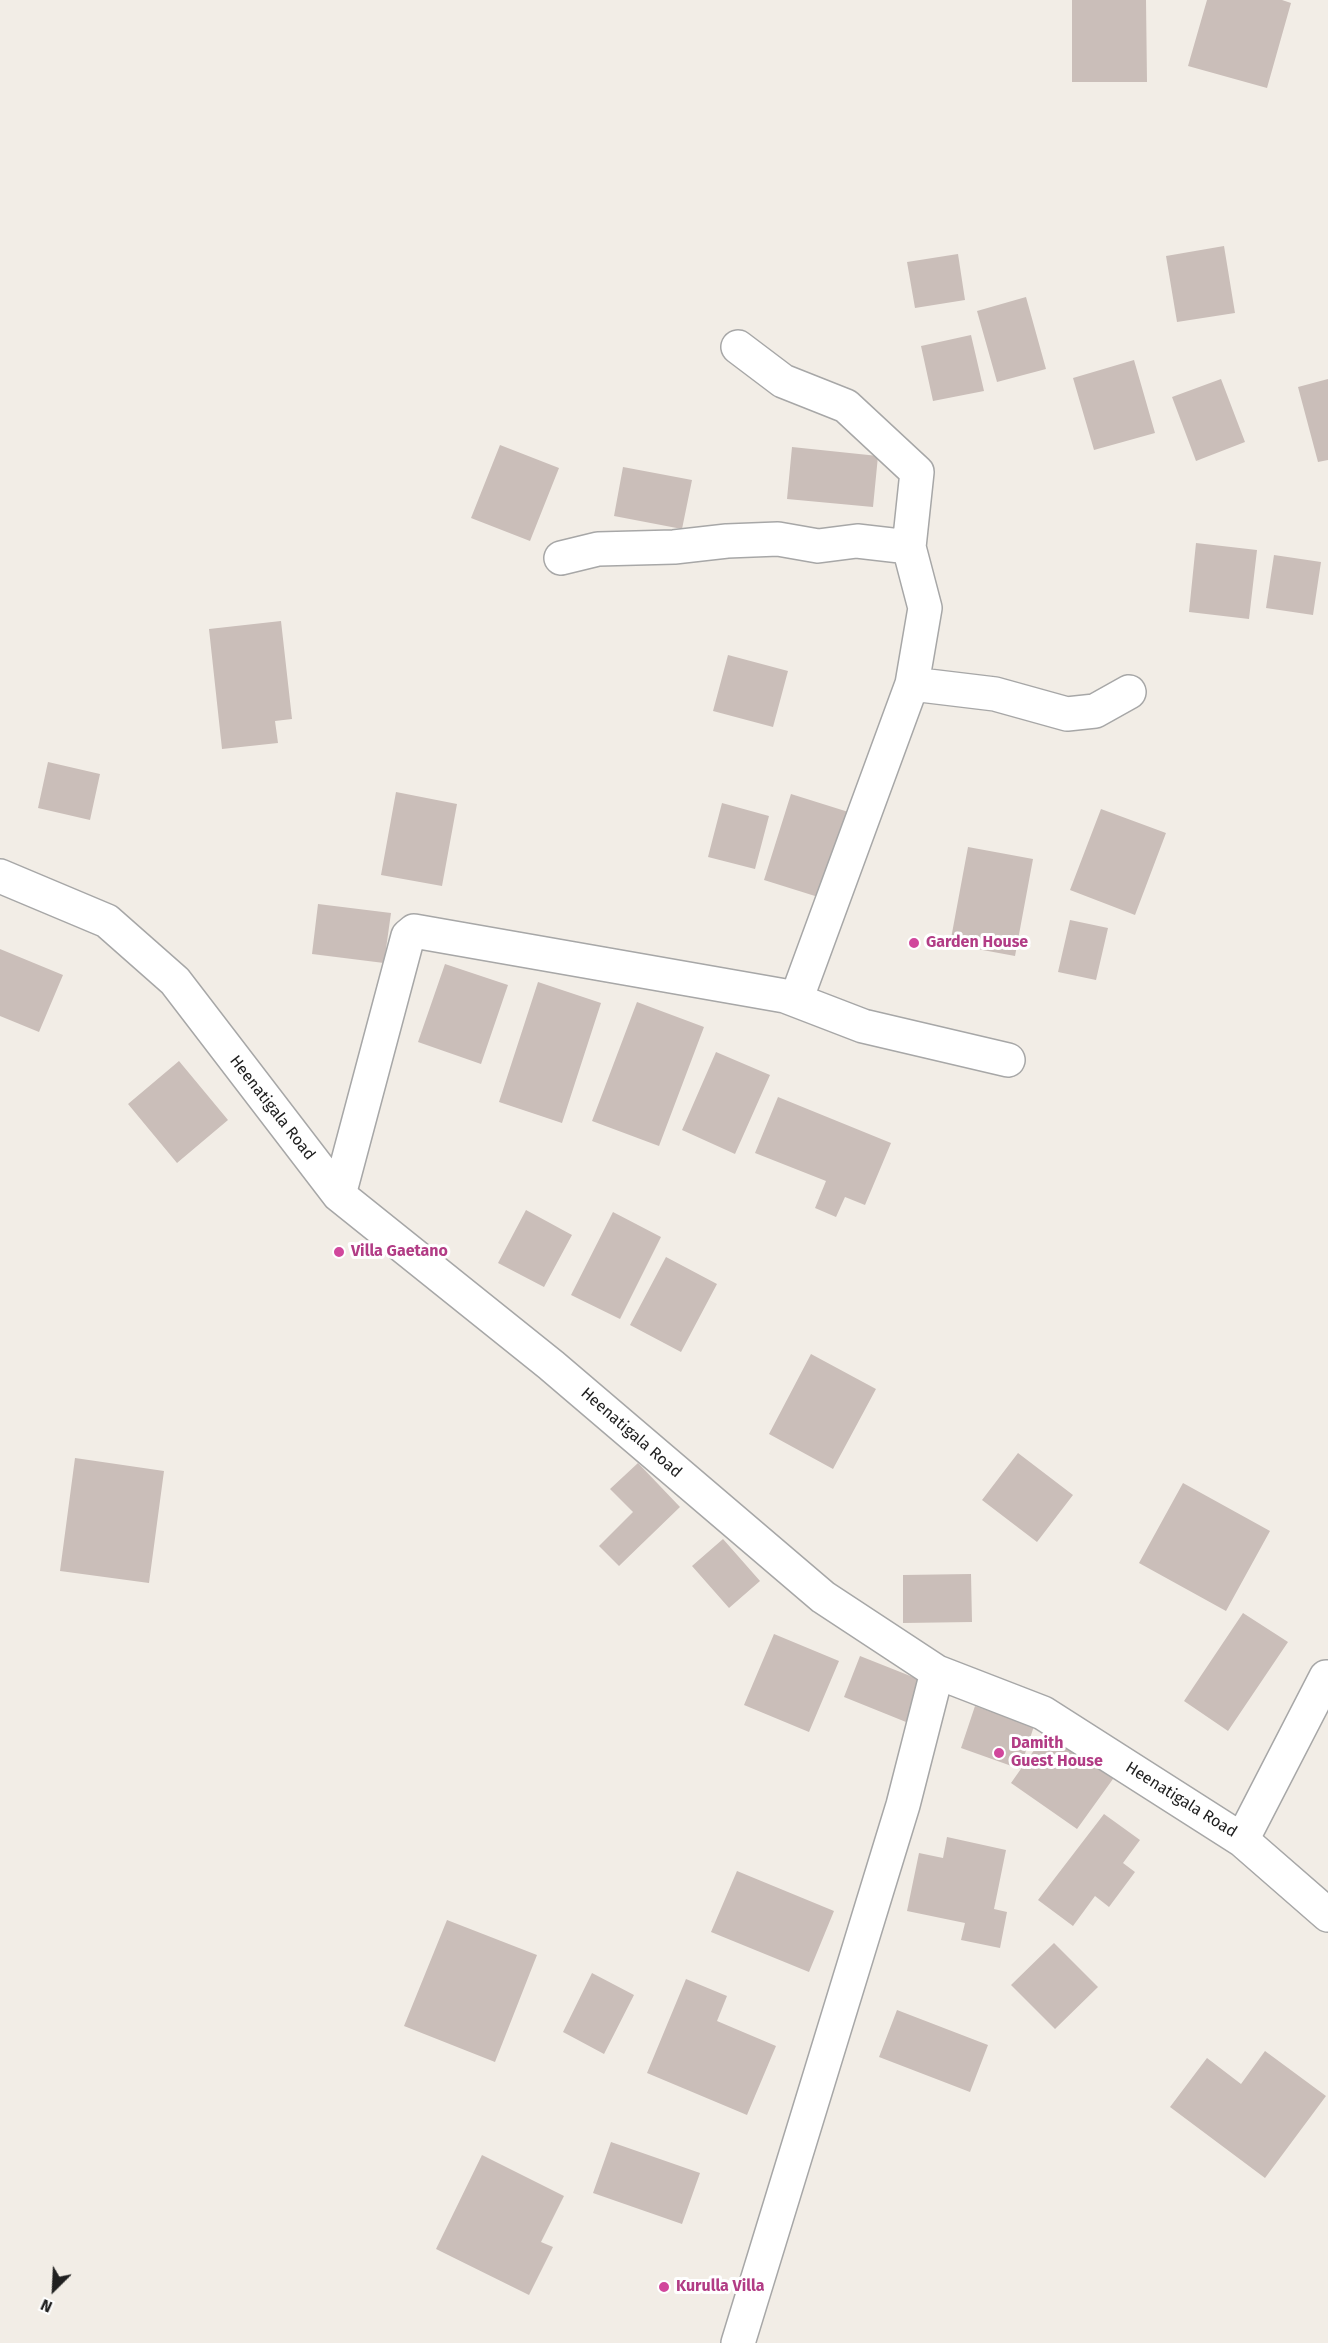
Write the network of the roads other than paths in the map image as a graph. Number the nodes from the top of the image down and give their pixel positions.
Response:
1 (738, 347) dead end
2 (909, 548) junction
3 (561, 558) dead end
4 (912, 684) junction
5 (1129, 692) dead end
6 (0, 876) edge
7 (784, 996) junction
8 (1008, 1060) dead end
9 (339, 1194) junction
10 (937, 1672) junction
11 (1326, 1677) dead end
12 (1242, 1840) junction
13 (1328, 1915) edge
14 (738, 2343) edge

1 - 2 street
2 - 3 street
2 - 4 street
4 - 5 street
4 - 7 street
6 - 9 street, Heenatigala Road
7 - 8 street
7 - 9 street
9 - 10 street, Heenatigala Road
10 - 12 street, Heenatigala Road
10 - 14 street
11 - 12 street
12 - 13 street, Heenatigala Road

